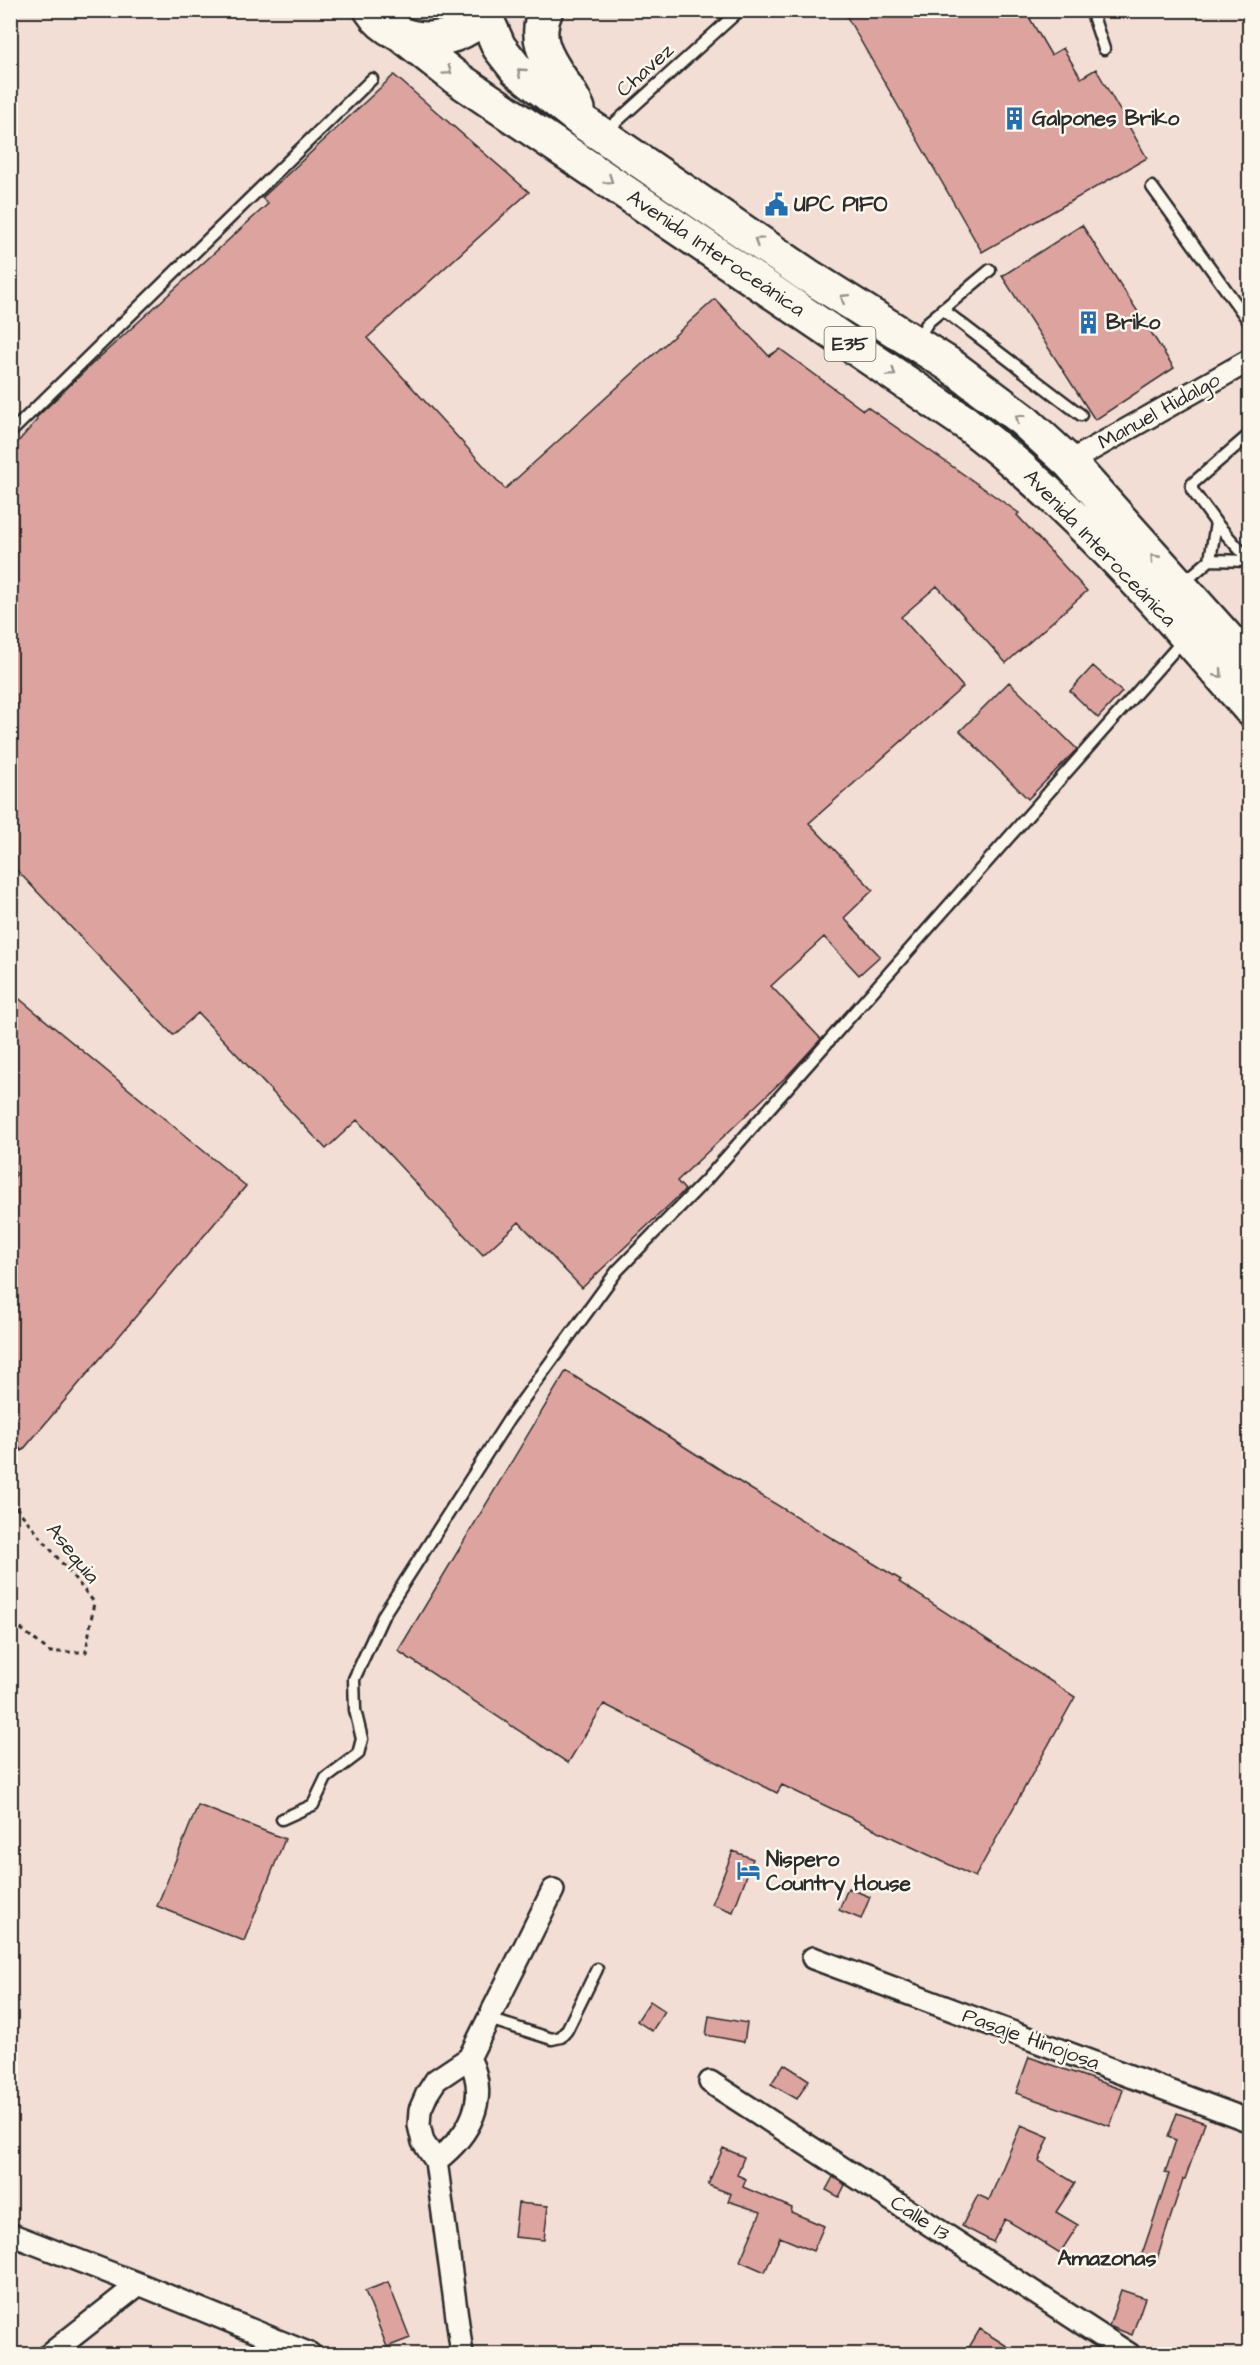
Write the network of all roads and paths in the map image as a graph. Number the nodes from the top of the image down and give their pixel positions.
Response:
1 (546, 10) edge
2 (740, 10) edge
3 (1091, 10) edge
4 (370, 12) edge
5 (487, 13) edge
6 (402, 35) junction
7 (1104, 49) dead end
8 (372, 79) dead end
9 (593, 128) junction
10 (1152, 187) dead end
11 (990, 270) dead end
12 (942, 309) junction
13 (1250, 323) edge
14 (916, 343) junction
15 (1250, 360) edge
16 (1081, 415) dead end
17 (10, 433) edge
18 (1250, 434) edge
19 (1069, 462) junction
20 (1216, 523) junction
21 (1210, 560) junction
22 (1249, 560) edge
23 (1179, 586) junction
24 (1186, 636) junction
25 (1250, 664) edge
26 (1250, 709) edge
27 (10, 1500) edge
28 (10, 1620) edge
29 (282, 1820) dead end
30 (553, 1890) dead end
31 (813, 1958) dead end
32 (597, 1968) dead end
33 (489, 2019) junction
34 (469, 2058) junction
35 (710, 2082) dead end
36 (1250, 2121) edge
37 (436, 2160) junction
38 (10, 2234) edge
39 (139, 2284) junction
40 (50, 2355) edge
41 (310, 2355) edge
42 (462, 2355) edge
43 (1129, 2355) edge

1 - 9 highway
2 - 9 lane, Chavez
3 - 7 lane
4 - 6 highway, E35
5 - 6 highway, E35
9 -> 5 highway, Avenida Interoceánica / E35
6 -> 24 highway, Avenida Interoceánica / E35
8 - 17 lane
14 -> 9 highway, Avenida Interoceánica / E35
10 - 13 lane
11 - 12 lane
12 - 14 lane
12 - 16 lane
19 -> 14 highway, Avenida Interoceánica / E35
15 - 19 street, Manuel Hidalgo
18 - 20 lane
23 -> 19 highway, Avenida Interoceánica / E35
20 - 21 lane
20 - 22 lane
21 - 22 lane
21 - 23 lane
23 - 25 highway, Avenida Interoceánica / E35
24 -> 26 highway, Avenida Interoceánica / E35
24 - 29 lane
27 - 28 path, Asequia
30 - 33 street
31 - 36 street, Pasaje Hinojosa
32 - 33 lane
33 - 34 street
34 - 37 street
34 - 37 street
35 - 43 street, Calle 13
37 - 42 street
38 - 39 street
39 - 40 street
39 - 41 street

